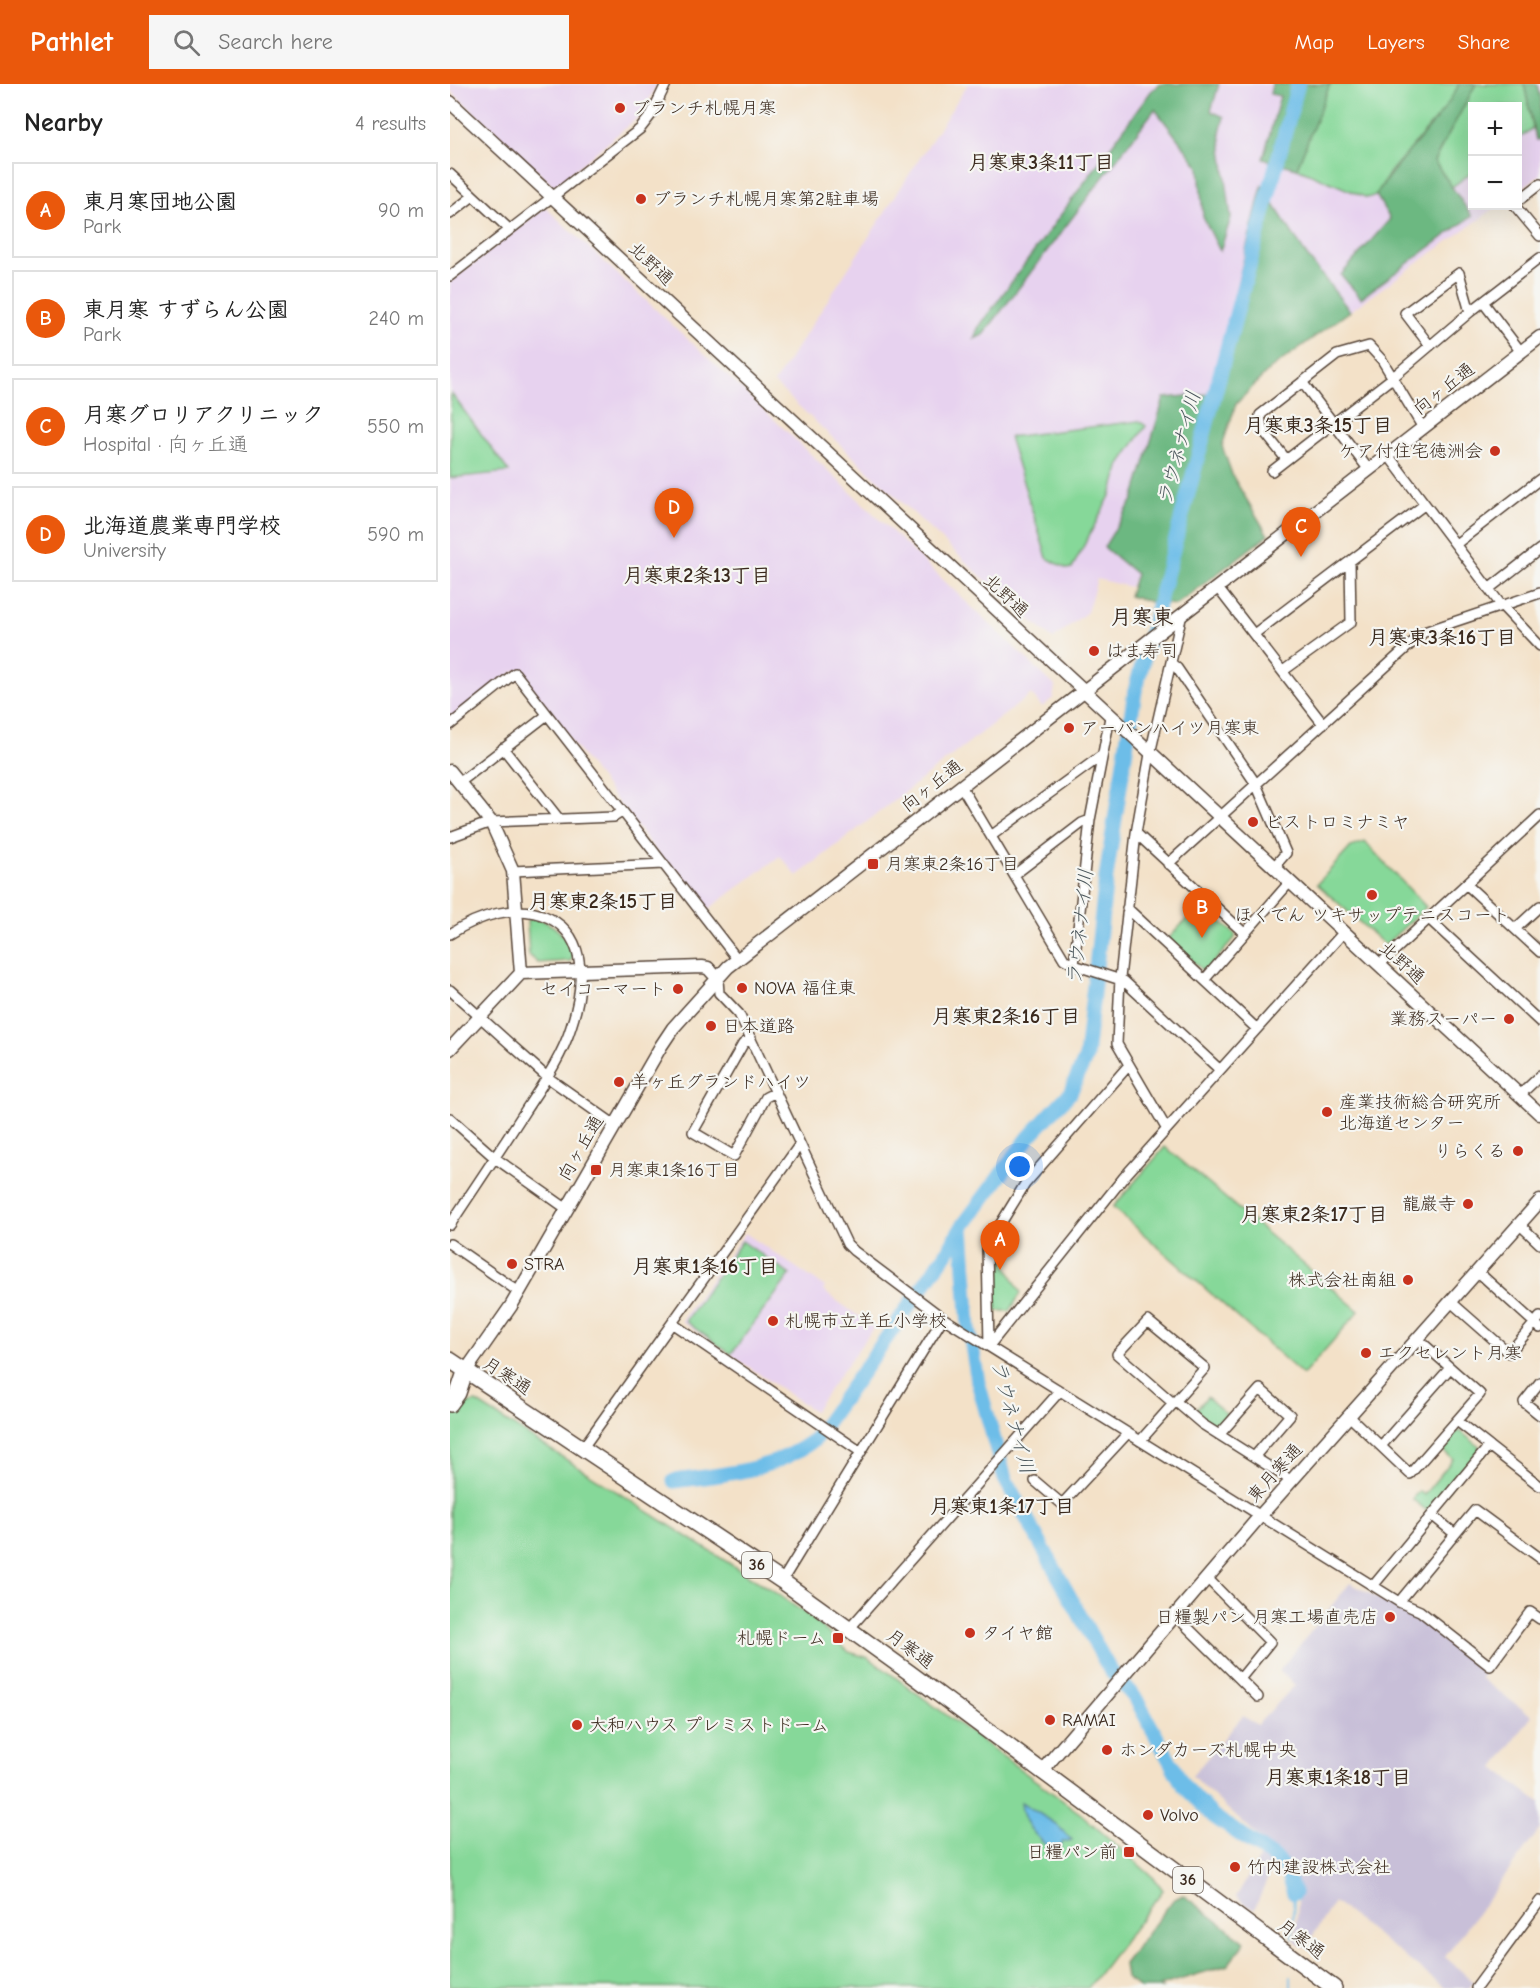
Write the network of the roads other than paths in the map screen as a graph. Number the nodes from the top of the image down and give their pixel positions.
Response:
1 (666, 84) edge
2 (450, 102) edge
3 (450, 174) edge
4 (1540, 184) edge
5 (473, 196) junction
6 (551, 196) junction
7 (1522, 198) edge
8 (1518, 210) edge
9 (450, 214) edge
10 (509, 230) junction
11 (1540, 237) edge
12 (1540, 258) edge
13 (450, 276) edge
14 (1483, 302) junction
15 (1470, 312) junction
16 (1540, 337) edge
17 (1430, 346) junction
18 (1521, 352) junction
19 (1392, 378) junction
20 (1302, 382) junction
21 (1334, 422) junction
22 (1423, 428) junction
23 (1388, 455) junction
24 (1286, 459) junction
25 (1369, 470) junction
26 (1272, 471) dead end
27 (1540, 479) edge
28 (1424, 505) junction
29 (1456, 544) junction
30 (1540, 549) edge
31 (1350, 561) junction
32 (1217, 587) junction
33 (1490, 588) junction
34 (1540, 592) edge
35 (1501, 605) junction
36 (1182, 614) junction
37 (1254, 634) junction
38 (1540, 646) edge
39 (1171, 663) junction
40 (1283, 670) junction
41 (1082, 690) junction
42 (547, 715) junction
43 (1113, 719) junction
44 (1323, 724) junction
45 (450, 725) edge
46 (503, 748) junction
47 (1148, 752) junction
48 (1101, 756) junction
49 (450, 771) edge
50 (459, 783) junction
51 (1256, 784) junction
52 (961, 786) junction
53 (622, 812) junction
54 (1540, 816) edge
55 (1219, 818) junction
56 (559, 819) junction
57 (1090, 820) junction
58 (490, 822) junction
59 (1136, 833) junction
60 (991, 836) junction
61 (450, 837) edge
62 (664, 864) junction
63 (1168, 864) junction
64 (1273, 868) junction
65 (513, 871) junction
66 (1014, 875) junction
67 (1289, 883) junction
68 (1466, 884) junction
69 (1540, 906) edge
70 (1127, 908) junction
71 (517, 911) junction
72 (1429, 919) junction
73 (1515, 929) junction
74 (1244, 933) junction
75 (1343, 933) junction
76 (450, 934) edge
77 (1540, 952) edge
78 (738, 960) junction
79 (1074, 965) junction
80 (1379, 966) junction
81 (580, 971) junction
82 (521, 973) junction
83 (1120, 978) junction
84 (718, 979) junction
85 (1205, 979) junction
86 (450, 990) edge
87 (479, 1017) junction
88 (1540, 1022) edge
89 (1257, 1029) junction
90 (751, 1038) junction
91 (450, 1049) edge
92 (1129, 1065) junction
93 (1220, 1069) junction
94 (1540, 1076) edge
95 (547, 1077) junction
96 (776, 1092) junction
97 (1520, 1095) junction
98 (1540, 1114) edge
99 (450, 1118) edge
100 (615, 1125) junction
101 (1166, 1128) junction
102 (800, 1144) junction
103 (495, 1158) junction
104 (1540, 1201) edge
105 (567, 1209) junction
106 (1519, 1224) junction
107 (450, 1225) edge
108 (450, 1244) edge
109 (1540, 1244) edge
110 (1477, 1271) junction
111 (519, 1292) junction
112 (1451, 1302) junction
113 (943, 1318) junction
114 (1538, 1323) edge
115 (673, 1324) junction
116 (1418, 1340) junction
117 (989, 1346) junction
118 (450, 1360) edge
119 (1450, 1368) junction
120 (465, 1372) junction
121 (1540, 1382) edge
122 (450, 1385) edge
123 (1060, 1391) junction
124 (1174, 1402) junction
125 (450, 1404) edge
126 (1540, 1415) edge
127 (1349, 1416) junction
128 (1457, 1421) junction
129 (1128, 1433) junction
130 (1219, 1435) junction
131 (1140, 1441) junction
132 (1381, 1446) junction
133 (1489, 1446) junction
134 (582, 1449) junction
135 (861, 1452) junction
136 (1254, 1457) junction
137 (1035, 1481) dead end
138 (1292, 1481) junction
139 (1540, 1486) edge
140 (1431, 1515) junction
141 (1260, 1516) junction
142 (1455, 1534) junction
143 (1540, 1558) edge
144 (1207, 1578) junction
145 (782, 1581) junction
146 (1373, 1586) junction
147 (1399, 1602) junction
148 (1175, 1615) junction
149 (1540, 1619) edge
150 (849, 1629) junction
151 (1240, 1679) junction
152 (1258, 1697) dead end
153 (1041, 1772) junction
154 (1540, 1901) edge
155 (1335, 1988) edge
156 (1476, 1988) edge

1 - 6 street
2 - 6 street, 北野通
3 - 5 street
4 - 7 street
5 - 9 street
5 - 10 street
6 - 10 street
6 - 41 street, 北野通
8 - 11 street
10 - 13 street
12 - 14 street
14 - 15 street
14 - 18 street
15 - 17 street
15 - 17 street
16 - 18 street, 向ヶ丘通
17 - 19 street
18 - 22 street, 向ヶ丘通
19 - 20 street
19 - 21 street
19 - 22 street
20 - 21 street
20 - 24 street
21 - 24 street
21 - 25 street
22 - 23 street, 向ヶ丘通
23 - 25 street, 向ヶ丘通
23 - 28 street
24 - 26 street
25 - 32 street, 向ヶ丘通
27 - 29 street
28 - 29 street
28 - 31 street
29 - 33 street
30 - 33 street
31 - 37 street
31 - 40 street
32 - 36 street, 向ヶ丘通
32 - 37 street
33 - 35 street
34 - 35 street
35 - 38 street
35 - 44 street
36 - 39 street
36 - 41 street, 向ヶ丘通
37 - 40 street
39 - 47 street
39 - 51 street
40 - 44 street
41 - 43 street, 北野通
41 - 52 street, 向ヶ丘通
42 - 45 street
42 - 46 street
42 - 53 street
43 - 47 street, 北野通
43 - 48 street
44 - 51 street
46 - 50 street
46 - 56 street
47 - 55 street, 北野通
47 - 59 street
48 - 57 street
48 - 60 street
49 - 50 street
50 - 58 street
51 - 55 street
51 - 64 street
52 - 60 street
52 - 78 street, 向ヶ丘通
53 - 56 street
53 - 62 street
54 - 68 street
55 - 63 street
55 - 64 street, 北野通
56 - 58 street
57 - 66 street
57 - 79 street
58 - 61 street
58 - 65 street
59 - 63 street
59 - 70 street
60 - 66 street
62 - 65 street
62 - 78 street
63 - 74 street
64 - 67 street, 北野通
65 - 71 street
66 - 79 street
67 - 74 street
67 - 75 street, 北野通
68 - 72 street
68 - 73 street
69 - 73 street
70 - 83 street
70 - 85 street
71 - 76 street
71 - 81 street
71 - 82 street
72 - 80 street
72 - 88 street
73 - 77 street
74 - 85 street
75 - 80 street, 北野通
75 - 89 street
78 - 84 street, 向ヶ丘通
79 - 83 street
80 - 97 street, 北野通
81 - 82 street
81 - 84 street
81 - 95 street
82 - 87 street
83 - 92 street
83 - 93 street
84 - 90 street
84 - 100 street, 向ヶ丘通
85 - 89 street
86 - 87 street
87 - 91 street
87 - 95 street
89 - 93 street
90 - 96 street
90 - 96 street
92 - 101 street
92 - 117 street
93 - 101 street
94 - 97 street
95 - 100 street
95 - 103 street
96 - 102 street
97 - 98 street, 北野通
99 - 103 street
100 - 105 street, 向ヶ丘通
101 - 117 street
102 - 113 street
102 - 115 street
103 - 105 street
103 - 107 street
104 - 106 street, 東月寒通
105 - 111 street, 向ヶ丘通
106 - 109 street
106 - 110 street, 東月寒通
108 - 111 street
110 - 112 street, 東月寒通
110 - 114 street
111 - 120 street, 向ヶ丘通
112 - 114 street
112 - 116 street, 東月寒通
113 - 117 street
113 - 135 street
115 - 134 street
115 - 135 street
116 - 119 street
116 - 127 street, 東月寒通
117 - 123 street
118 - 120 main road, 月寒通 / 36
119 - 128 street
119 - 132 street
120 - 122 main road
120 - 125 main road
120 - 134 main road, 月寒通 / 36
121 - 126 street
123 - 129 street
123 - 150 street
124 - 124 street
124 - 130 street
124 - 131 street
127 - 132 street
127 - 138 street, 東月寒通
128 - 132 street
128 - 133 street
129 - 131 street
129 - 137 street
130 - 136 street
130 - 136 street
131 - 141 street
133 - 139 street
133 - 140 street
134 - 145 main road, 月寒通 / 36
135 - 145 street
136 - 138 street
138 - 141 street, 東月寒通
140 - 142 street
140 - 146 street
141 - 144 street, 東月寒通
141 - 146 street
142 - 143 street
142 - 147 street
144 - 148 street, 東月寒通
144 - 151 street
145 - 150 main road, 月寒通 / 36
146 - 147 street
147 - 149 street
148 - 151 street
148 - 153 street, 東月寒通
150 - 153 main road, 月寒通 / 36
151 - 152 street
153 - 155 main road, 月寒通 / 36
154 - 156 street

